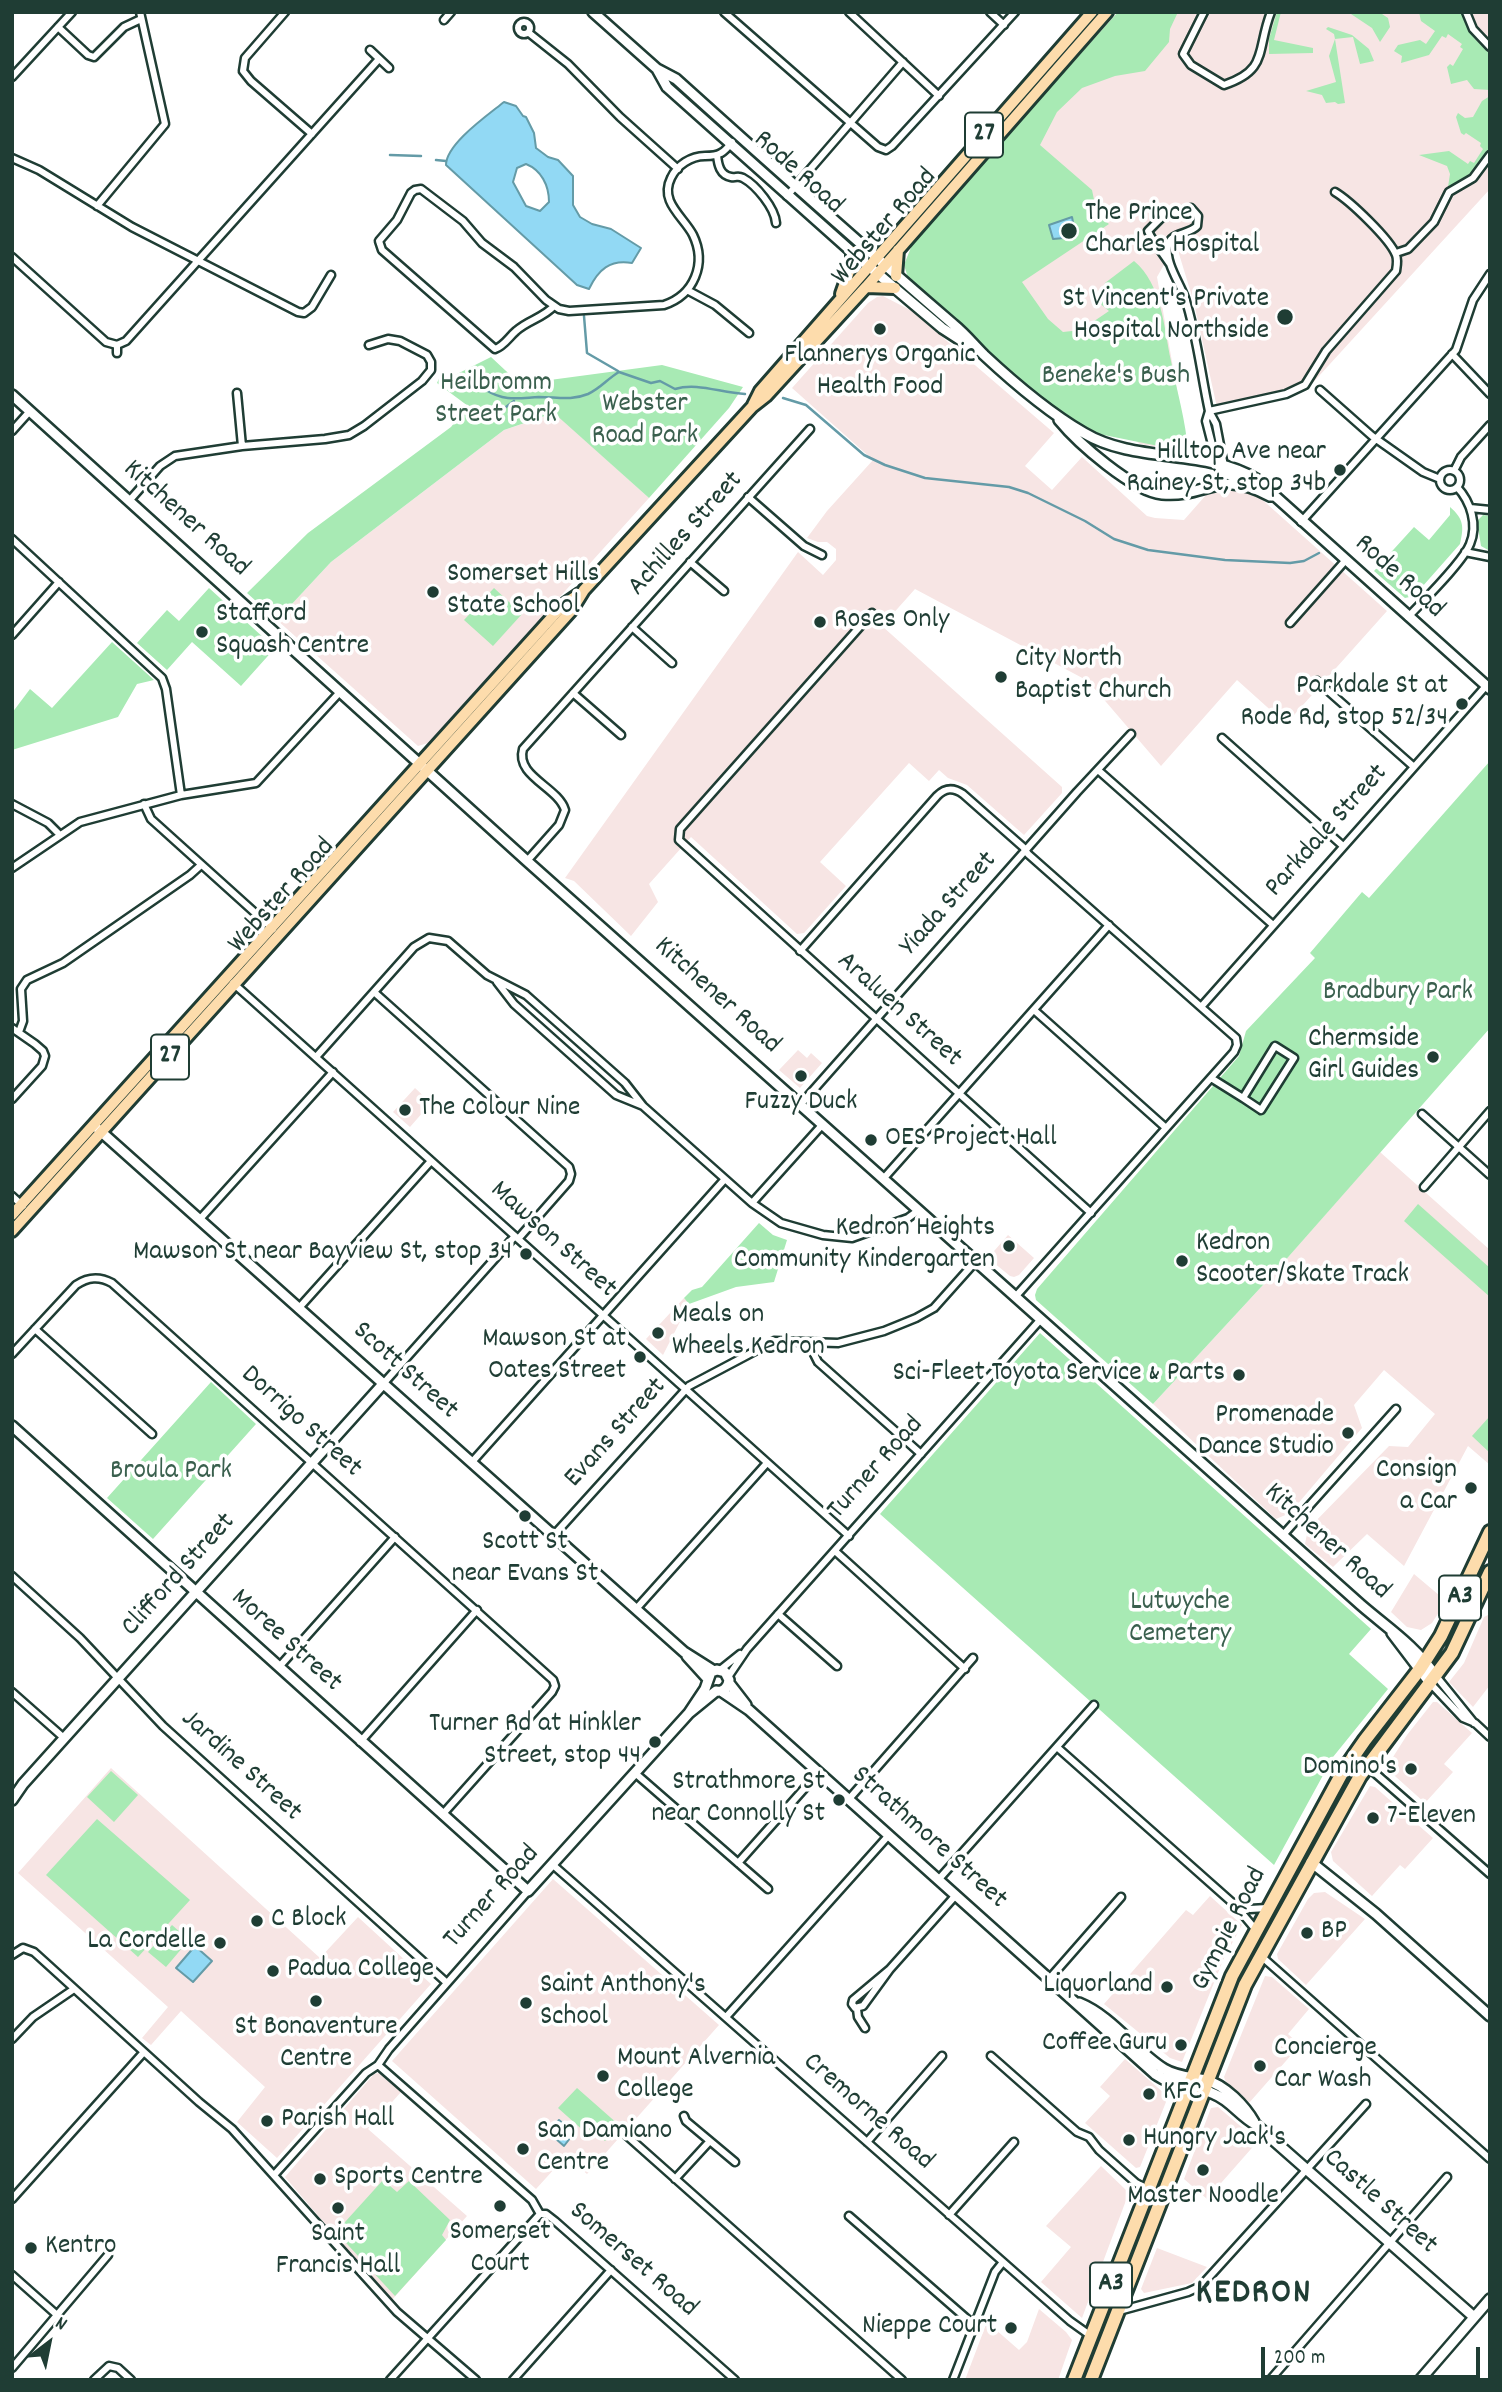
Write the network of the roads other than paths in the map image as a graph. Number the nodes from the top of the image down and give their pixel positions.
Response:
1 (72, 12) edge
2 (285, 12) edge
3 (452, 12) edge
4 (593, 12) edge
5 (724, 12) edge
6 (849, 12) edge
7 (990, 12) edge
8 (1015, 12) edge
9 (1092, 12) edge
10 (1107, 12) edge
11 (1204, 12) edge
12 (1271, 12) edge
13 (1466, 12) edge
14 (140, 15) edge
15 (444, 20) dead end
16 (1004, 25) junction
17 (58, 27) junction
18 (528, 33) dead end
19 (1490, 47) edge
20 (370, 50) dead end
21 (379, 59) junction
22 (902, 62) junction
23 (389, 68) dead end
24 (657, 69) junction
25 (12, 77) edge
26 (939, 96) junction
27 (849, 123) junction
28 (312, 134) junction
29 (738, 135) junction
30 (730, 145) junction
31 (717, 155) junction
32 (1490, 155) edge
33 (12, 158) edge
34 (678, 169) junction
35 (795, 187) junction
36 (1335, 192) dead end
37 (787, 196) junction
38 (97, 206) junction
39 (776, 223) dead end
40 (898, 250) junction
41 (852, 252) junction
42 (1396, 253) junction
43 (12, 257) edge
44 (199, 260) junction
45 (1170, 264) junction
46 (877, 266) junction
47 (331, 275) dead end
48 (1490, 275) edge
49 (896, 282) junction
50 (866, 287) junction
51 (687, 290) junction
52 (841, 297) junction
53 (554, 306) junction
54 (749, 333) dead end
55 (369, 345) dead end
56 (1452, 355) junction
57 (1320, 390) dead end
58 (237, 393) dead end
59 (1490, 394) edge
60 (12, 395) edge
61 (752, 407) junction
62 (30, 411) junction
63 (1209, 411) junction
64 (1053, 413) junction
65 (1490, 425) edge
66 (810, 429) dead end
67 (12, 431) edge
68 (1376, 438) junction
69 (1211, 445) junction
70 (242, 446) junction
71 (1199, 461) junction
72 (1221, 467) junction
73 (1454, 471) junction
74 (1440, 480) junction
75 (1457, 487) junction
76 (1200, 488) junction
77 (1257, 488) junction
78 (748, 497) junction
79 (129, 500) junction
80 (1277, 500) junction
81 (1470, 508) junction
82 (1490, 510) edge
83 (1301, 522) junction
84 (12, 539) edge
85 (1465, 552) junction
86 (822, 555) dead end
87 (1490, 557) edge
88 (1345, 561) junction
89 (690, 562) junction
90 (59, 582) junction
91 (724, 591) dead end
92 (872, 613) dead end
93 (1408, 617) junction
94 (1290, 623) dead end
95 (632, 627) junction
96 (12, 635) edge
97 (672, 663) dead end
98 (1317, 681) dead end
99 (1488, 688) edge
100 (340, 692) junction
101 (573, 693) junction
102 (1131, 734) dead end
103 (621, 735) dead end
104 (1222, 738) dead end
105 (424, 767) junction
106 (1414, 767) junction
107 (1098, 770) junction
108 (181, 795) junction
109 (12, 804) edge
110 (144, 804) junction
111 (60, 835) junction
112 (1343, 846) junction
113 (1026, 851) junction
114 (527, 861) junction
115 (201, 865) junction
116 (12, 868) edge
117 (1109, 925) junction
118 (1273, 925) junction
119 (276, 931) junction
120 (800, 951) junction
121 (496, 980) junction
122 (231, 981) junction
123 (374, 992) junction
124 (1201, 1007) junction
125 (1034, 1010) junction
126 (876, 1020) junction
127 (16, 1030) edge
128 (316, 1057) junction
129 (333, 1072) junction
130 (1211, 1078) junction
131 (959, 1094) junction
132 (1243, 1098) junction
133 (12, 1099) edge
134 (801, 1104) junction
135 (643, 1106) junction
136 (1490, 1111) edge
137 (1422, 1114) dead end
138 (823, 1124) junction
139 (98, 1128) junction
140 (1166, 1128) junction
141 (1458, 1147) junction
142 (431, 1161) junction
143 (1490, 1175) edge
144 (884, 1178) junction
145 (725, 1179) junction
146 (1424, 1187) dead end
147 (12, 1196) edge
148 (752, 1203) junction
149 (26, 1208) junction
150 (919, 1210) junction
151 (1091, 1213) junction
152 (12, 1215) edge
153 (200, 1219) junction
154 (12, 1231) edge
155 (516, 1237) junction
156 (976, 1261) junction
157 (1016, 1296) junction
158 (298, 1309) junction
159 (603, 1315) junction
160 (1041, 1319) junction
161 (35, 1329) junction
162 (813, 1342) junction
163 (12, 1354) edge
164 (383, 1384) junction
165 (685, 1389) junction
166 (1396, 1409) dead end
167 (12, 1426) edge
168 (152, 1434) dead end
169 (920, 1454) junction
170 (471, 1462) junction
171 (767, 1462) junction
172 (312, 1463) junction
173 (1490, 1532) edge
174 (554, 1535) junction
175 (1283, 1535) junction
176 (395, 1536) junction
177 (849, 1536) junction
178 (835, 1551) junction
179 (1490, 1572) edge
180 (12, 1576) edge
181 (197, 1592) junction
182 (1485, 1593) edge
183 (636, 1609) junction
184 (477, 1611) junction
185 (778, 1614) junction
186 (747, 1649) junction
187 (974, 1658) dead end
188 (837, 1665) dead end
189 (1423, 1665) junction
190 (279, 1667) junction
191 (965, 1669) junction
192 (712, 1675) junction
193 (118, 1679) junction
194 (1433, 1679) junction
195 (729, 1680) junction
196 (719, 1691) junction
197 (12, 1692) edge
198 (1094, 1705) dead end
199 (749, 1710) junction
200 (689, 1713) junction
201 (1490, 1737) edge
202 (64, 1738) junction
203 (360, 1742) junction
204 (1058, 1748) junction
205 (1367, 1766) junction
206 (819, 1772) junction
207 (635, 1773) junction
208 (849, 1799) junction
209 (12, 1800) edge
210 (442, 1815) junction
211 (888, 1835) junction
212 (1311, 1862) junction
213 (737, 1863) junction
214 (553, 1865) junction
215 (1490, 1874) edge
216 (939, 1879) junction
217 (768, 1889) dead end
218 (528, 1891) junction
219 (956, 1895) junction
220 (1121, 1897) dead end
221 (1235, 1905) junction
222 (1268, 1907) junction
223 (1256, 1930) junction
224 (12, 1955) edge
225 (1261, 1955) junction
226 (890, 1969) junction
227 (1050, 1978) junction
228 (447, 1983) junction
229 (74, 1989) junction
230 (858, 2009) junction
231 (1490, 2015) edge
232 (726, 2017) junction
233 (865, 2028) dead end
234 (12, 2039) edge
235 (144, 2052) junction
236 (942, 2056) dead end
237 (991, 2056) dead end
238 (378, 2065) junction
239 (1189, 2082) junction
240 (1205, 2085) junction
241 (1366, 2104) dead end
242 (684, 2116) dead end
243 (625, 2134) dead end
244 (709, 2142) junction
245 (867, 2142) junction
246 (1014, 2142) dead end
247 (1490, 2159) edge
248 (735, 2162) dead end
249 (1308, 2170) junction
250 (275, 2174) junction
251 (1447, 2177) dead end
252 (676, 2179) junction
253 (1147, 2189) junction
254 (12, 2199) edge
255 (540, 2214) junction
256 (949, 2214) junction
257 (849, 2216) dead end
258 (1389, 2243) junction
259 (108, 2255) dead end
260 (1003, 2262) junction
261 (611, 2270) junction
262 (12, 2275) edge
263 (1490, 2299) edge
264 (1117, 2311) junction
265 (57, 2315) junction
266 (1474, 2317) junction
267 (974, 2325) junction
268 (1091, 2336) junction
269 (427, 2338) junction
270 (12, 2368) edge
271 (1421, 2379) edge
272 (94, 2380) edge
273 (131, 2380) edge
274 (390, 2380) edge
275 (476, 2380) edge
276 (513, 2380) edge
277 (735, 2380) edge
278 (902, 2380) edge
279 (953, 2380) edge
280 (1074, 2380) edge
281 (1091, 2380) edge
282 (1270, 2380) edge

1 - 17 street
2 - 28 street
3 - 15 street
4 - 24 street, Rode Road
5 - 27 street
6 - 22 street
7 - 16 street
8 - 16 street
9 - 46 main road, Webster Road / 27
10 - 40 main road, Webster Road / 27
11 - 12 street
13 - 19 street
14 - 17 street
14 - 38 street
16 - 26 street
17 - 25 street
18 - 34 street
20 - 21 street
21 - 23 street
21 - 28 street
22 - 26 street
22 - 27 street
24 - 29 street, Rode Road
24 - 30 street, Rode Road
26 - 27 street
27 - 35 street
28 - 44 street
29 - 30 street
29 - 35 street, Rode Road
30 - 31 street
30 - 37 street, Rode Road
31 - 34 street
31 - 39 street
32 - 42 street
33 - 38 street
34 - 51 street
35 - 37 street
35 - 46 street, Rode Road
36 - 42 street
37 - 41 street, Rode Road
38 - 44 street
40 - 46 main road, Webster Road / 27
40 - 49 main road
41 - 46 street, Rode Road
41 - 52 main road
42 - 63 street
43 - 44 street
44 - 47 street
45 - 45 street
45 - 63 street
46 - 49 street, Rode Road
46 - 50 main road, Webster Road / 27
46 - 52 main road, Webster Road / 27
48 - 56 street
49 - 50 main road
49 - 64 street, Rode Road
50 - 61 main road, Webster Road / 27
51 - 53 street
51 - 54 street
52 - 61 main road, Webster Road / 27
53 - 53 street
55 - 70 street
56 - 59 street
56 - 68 street
57 - 68 street
58 - 70 street
60 - 62 street, Kitchener Road
61 - 105 main road, Webster Road / 27
62 - 67 street
62 - 79 street, Kitchener Road
63 - 69 street
63 - 72 street
64 - 71 street, Rode Road
64 - 76 street, Rode Road
65 - 73 street
66 - 78 street, Achilles Street
68 - 74 street
68 - 83 street
69 - 71 street
69 - 72 street
70 - 79 street
71 - 72 street, Rode Road
72 - 76 street
72 - 77 street
72 - 80 street, Rode Road
73 - 74 street
73 - 75 street
74 - 75 street
75 - 81 street
76 - 77 street, Rode Road
77 - 80 street, Rode Road
78 - 86 street
78 - 89 street, Achilles Street
79 - 100 street, Kitchener Road
80 - 83 street, Rode Road
81 - 82 street
81 - 85 street
83 - 88 street, Rode Road
84 - 90 street
85 - 87 street
85 - 93 street
88 - 93 street, Rode Road
88 - 94 street
89 - 91 street
89 - 95 street, Achilles Street
90 - 96 street
90 - 108 street
92 - 120 street, Araluen Street
93 - 99 street, Rode Road
95 - 97 street
95 - 101 street, Achilles Street
98 - 106 street
99 - 106 street, Parkdale Street
100 - 105 street, Kitchener Road
100 - 108 street
101 - 103 street
101 - 114 street, Achilles Street
102 - 107 street, Yiada Street
104 - 112 street
105 - 114 street, Kitchener Road
105 - 119 main road, Webster Road / 27
106 - 112 street, Parkdale Street
107 - 113 street, Yiada Street
107 - 118 street
108 - 110 street
109 - 111 street
110 - 111 street
110 - 115 street
111 - 116 street
112 - 118 street, Parkdale Street
113 - 117 street
113 - 120 street
113 - 126 street, Yiada Street
114 - 134 street, Kitchener Road
115 - 119 street
115 - 127 street
117 - 124 street
117 - 125 street
118 - 124 street, Parkdale Street
119 - 122 main road, Webster Road / 27
120 - 126 street, Araluen Street
121 - 123 street
121 - 135 street
121 - 135 street
122 - 128 street, Mawson Street
122 - 139 main road, Webster Road / 27
123 - 128 street
123 - 155 street
124 - 130 street
125 - 131 street
125 - 140 street
126 - 131 street, Araluen Street
126 - 134 street, Yiada Street
127 - 133 street
128 - 129 street, Mawson Street
129 - 142 street, Mawson Street
129 - 153 street
130 - 132 street
130 - 140 street
131 - 144 street
131 - 151 street, Araluen Street
132 - 132 street
134 - 138 street, Kitchener Road
135 - 145 street
136 - 141 street
137 - 141 street
138 - 144 street, Kitchener Road
138 - 148 street
139 - 149 main road, Webster Road / 27
139 - 153 street, Scott Street
140 - 151 street
141 - 143 street
141 - 146 street
142 - 155 street, Mawson Street
142 - 158 street
144 - 150 street, Kitchener Road
145 - 148 street
145 - 159 street
147 - 149 street
148 - 150 street
149 - 152 main road, Webster Road / 27
149 - 154 main road, Webster Road / 27
150 - 156 street, Kitchener Road
151 - 157 street
153 - 158 street, Scott Street
155 - 159 street, Mawson Street
155 - 164 street
156 - 157 street, Kitchener Road
156 - 162 street, Evans Street
157 - 160 street, Kitchener Road
158 - 164 street, Scott Street
159 - 165 street, Mawson Street
159 - 170 street
160 - 169 street, Turner Road
160 - 175 street, Kitchener Road
161 - 163 street, Dorrigo Street
161 - 168 street
161 - 172 street, Dorrigo Street
162 - 165 street, Evans Street
162 - 169 street
164 - 170 street, Scott Street
164 - 172 street, Clifford Street
165 - 171 street, Mawson Street
165 - 174 street, Evans Street
166 - 175 street
167 - 181 street, Moree Street
169 - 177 street, Turner Road
170 - 174 street, Scott Street
171 - 177 street, Mawson Street
171 - 183 street
172 - 176 street, Dorrigo Street
172 - 181 street, Clifford Street
173 - 189 highway, Gympie Road / A3
174 - 183 street, Scott Street
175 - 189 street, Kitchener Road
176 - 184 street, Dorrigo Street
176 - 190 street
177 - 178 street, Turner Road
178 - 185 street, Turner Road
178 - 191 street
179 - 182 highway, Gympie Road / A3
180 - 193 street, Jardine Street
181 - 190 street, Moree Street
181 - 193 street, Clifford Street
182 - 194 highway, Gympie Road / A3
183 - 192 street, Scott Street
184 - 203 street
184 - 210 street, Dorrigo Street
185 - 186 street, Turner Road
185 - 188 street
186 - 192 street, Turner Road
186 - 195 street, Turner Road
187 - 191 street
189 - 194 street, Kitchener Road
189 - 222 highway, Gympie Road / A3
190 - 203 street, Moree Street
191 - 208 street
192 - 195 street
192 - 196 street
192 - 200 street, Turner Road
193 - 202 street, Clifford Street
193 - 228 street, Jardine Street
194 - 201 street
194 - 205 highway, Gympie Road / A3
195 - 196 street, Turner Road
195 - 199 street, Strathmore Street
196 - 199 street, Strathmore Street
196 - 200 street, Turner Road
197 - 202 street
198 - 204 street
199 - 206 street, Strathmore Street
200 - 207 street, Turner Road
202 - 209 street, Clifford Street
203 - 210 street, Moree Street
204 - 216 street
204 - 221 street
205 - 212 highway, Gympie Road / A3
205 - 215 street
206 - 208 street, Strathmore Street
206 - 213 street
207 - 213 street
207 - 214 street, Turner Road
208 - 211 street, Strathmore Street
210 - 218 street, Moree Street
211 - 216 street, Strathmore Street
211 - 232 street
212 - 225 highway, Gympie Road / A3
212 - 231 street
213 - 217 street
214 - 218 street, Turner Road
214 - 232 street, Cremorne Road
216 - 219 street, Strathmore Street
218 - 228 street, Turner Road
219 - 226 street
219 - 227 street, Strathmore Street
220 - 227 street
221 - 222 street
221 - 223 street
222 - 223 highway, Gympie Road / A3
223 - 239 highway, Gympie Road / A3
224 - 229 street
225 - 240 highway, Gympie Road / A3
225 - 247 street
226 - 230 street
226 - 230 street
227 - 239 street, Strathmore Street
228 - 238 street, Turner Road
229 - 234 street
229 - 235 street
230 - 233 street
232 - 245 street, Cremorne Road
235 - 250 street
235 - 254 street
236 - 245 street
237 - 253 street
238 - 250 street, Turner Road
238 - 255 street, Somerset Road
239 - 240 street, Strathmore Street
239 - 253 highway, Gympie Road / A3
240 - 249 street, Castle Street
240 - 264 highway, Gympie Road / A3
241 - 249 street
242 - 244 street
243 - 252 street
244 - 248 street
244 - 252 street
245 - 256 street, Cremorne Road
246 - 256 street
249 - 258 street, Castle Street
249 - 264 street
250 - 269 street
251 - 258 street
252 - 278 street
253 - 268 highway, Gympie Road / A3
255 - 261 street, Somerset Road
255 - 269 street
256 - 260 street, Cremorne Road
257 - 267 street
258 - 266 street, Castle Street
258 - 282 street
259 - 265 street
260 - 267 street
260 - 268 street, Cremorne Road
261 - 276 street
261 - 277 street, Somerset Road
262 - 265 street
263 - 266 street
264 - 281 highway, Gympie Road / A3
265 - 270 street
266 - 271 street
267 - 279 street
268 - 280 highway, Gympie Road / A3
269 - 274 street
269 - 275 street
272 - 273 street

